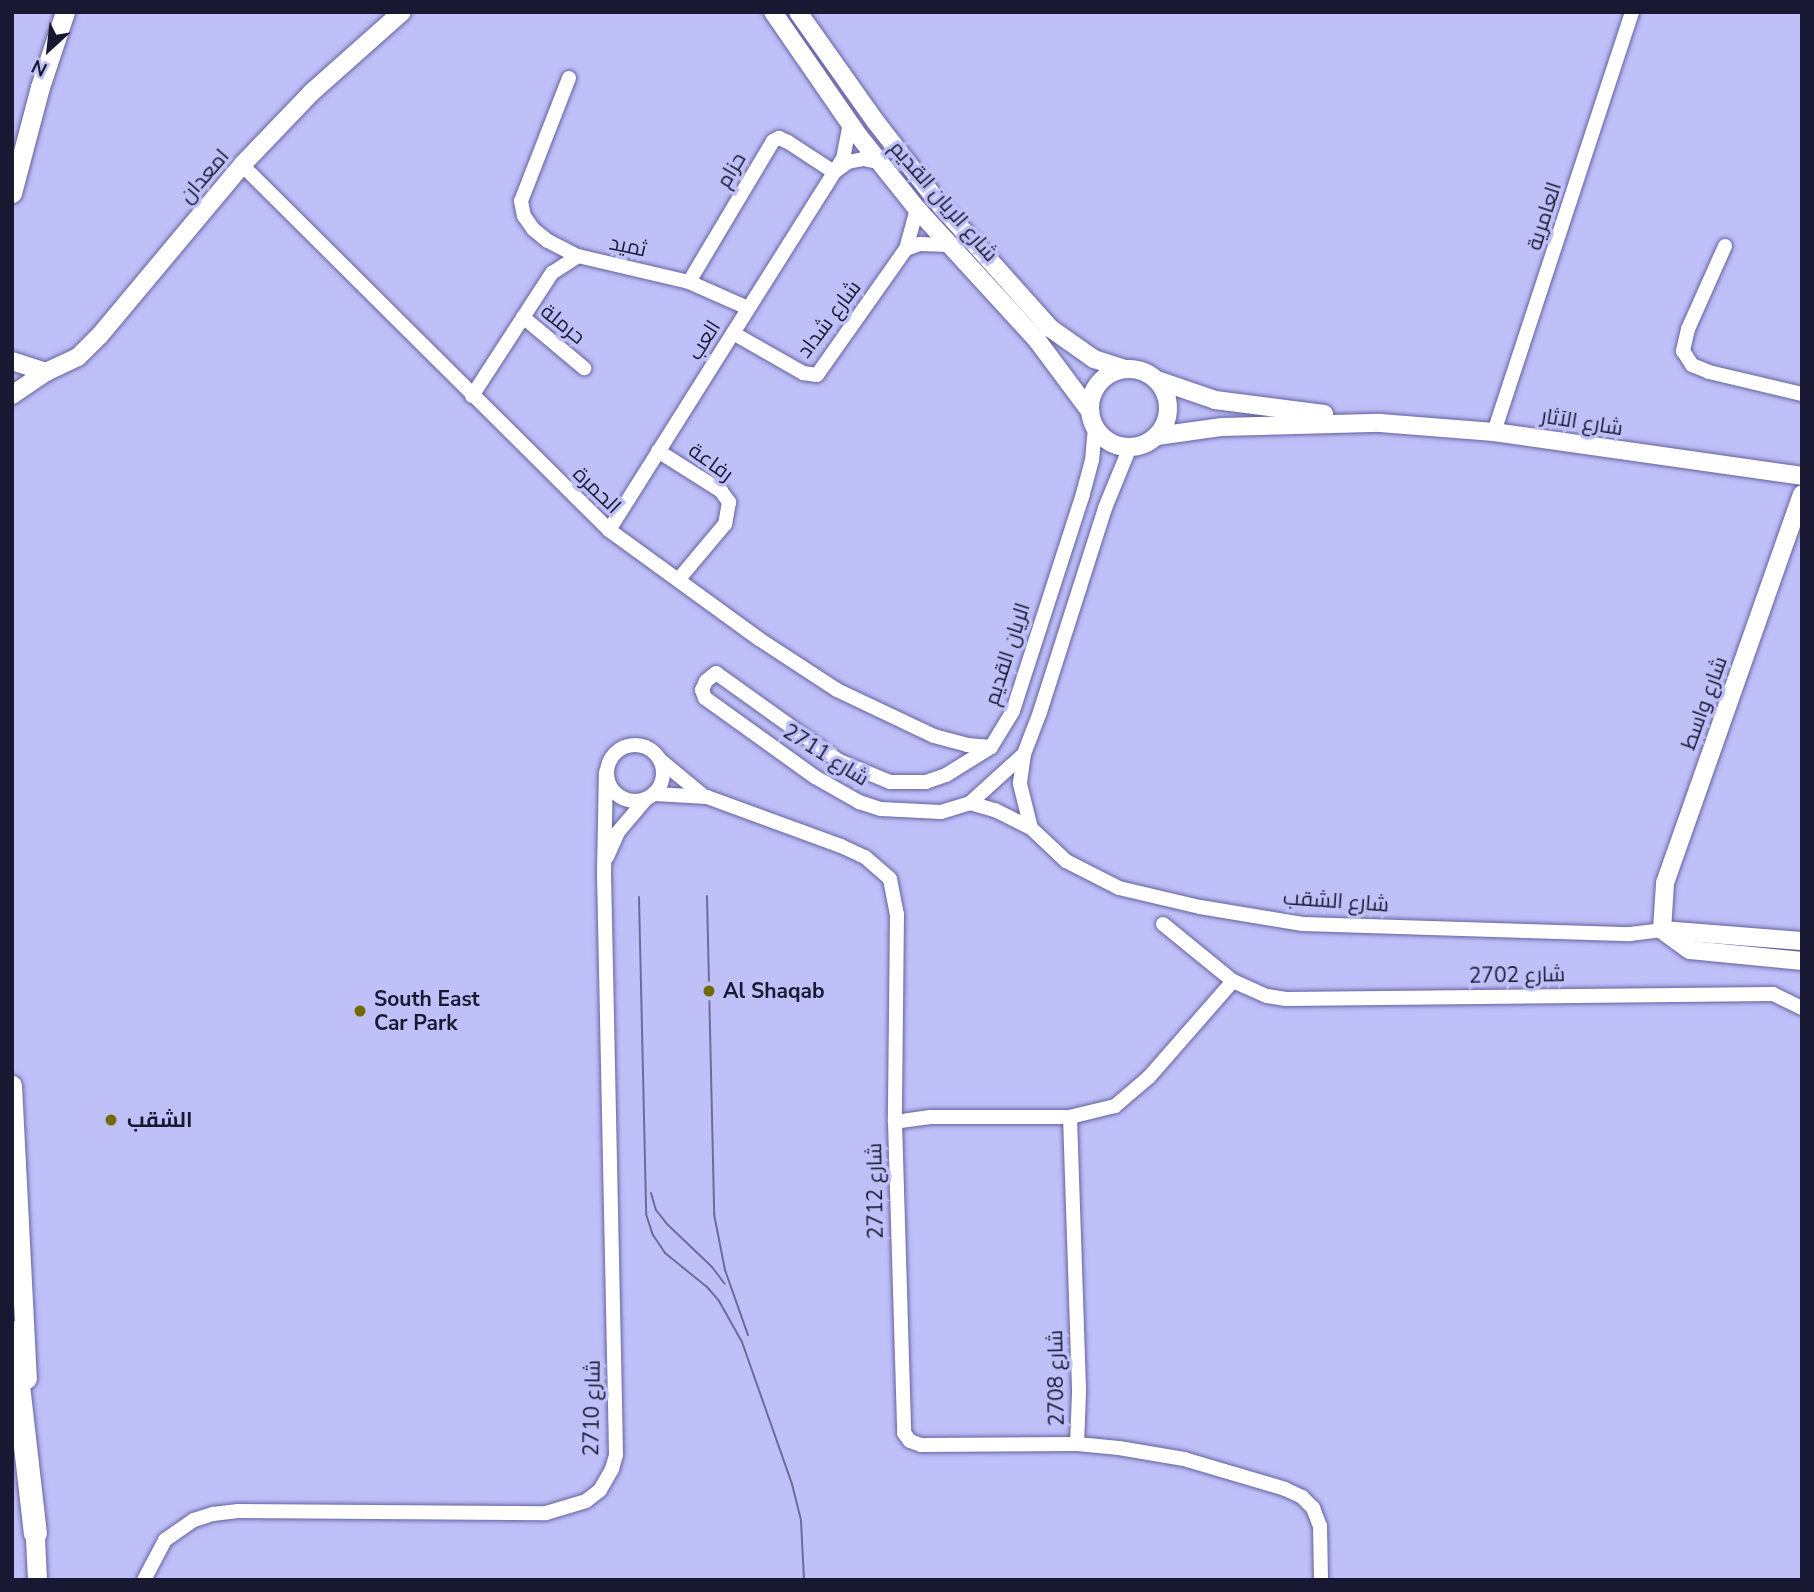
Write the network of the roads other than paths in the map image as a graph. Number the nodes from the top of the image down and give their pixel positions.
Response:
1 (65, 12) edge
2 (402, 12) edge
3 (773, 12) edge
4 (798, 12) edge
5 (1632, 12) edge
6 (569, 78) dead end
7 (850, 124) junction
8 (879, 162) junction
9 (243, 165) junction
10 (834, 172) junction
11 (12, 193) edge
12 (917, 209) junction
13 (949, 245) junction
14 (1725, 246) dead end
15 (906, 249) junction
16 (578, 256) junction
17 (689, 282) junction
18 (748, 308) junction
19 (523, 317) junction
20 (733, 333) junction
21 (12, 361) edge
22 (584, 368) dead end
23 (1124, 369) junction
24 (46, 372) junction
25 (1157, 380) junction
26 (1802, 394) edge
27 (12, 395) edge
28 (472, 396) junction
29 (1092, 419) junction
30 (1355, 421) junction
31 (1494, 432) junction
32 (1157, 436) junction
33 (1130, 447) junction
34 (659, 451) junction
35 (1802, 476) edge
36 (1802, 494) edge
37 (609, 530) junction
38 (678, 580) junction
39 (716, 673) joint
40 (991, 747) junction
41 (1024, 754) junction
42 (660, 760) junction
43 (606, 772) junction
44 (651, 796) junction
45 (707, 797) junction
46 (970, 803) junction
47 (1031, 828) junction
48 (604, 872) junction
49 (1163, 924) dead end
50 (1662, 930) junction
51 (1802, 941) edge
52 (1802, 961) edge
53 (1233, 981) junction
54 (1802, 1008) edge
55 (12, 1085) edge
56 (1070, 1117) junction
57 (895, 1122) junction
58 (12, 1332) edge
59 (1077, 1444) junction
60 (35, 1533) junction
61 (37, 1580) edge
62 (144, 1580) edge
63 (1321, 1580) edge

1 - 11 main road
2 - 9 street, امعدان
3 - 7 street, شارع الريان القديم
4 - 23 street, شارع الريان القديم
5 - 31 street, العامرية
6 - 16 street
7 - 8 street, شارع الريان القديم
7 - 10 street, العب
8 - 10 street
8 - 12 street, شارع الريان القديم
9 - 24 street, امعدان
9 - 28 street, الحمرة
10 - 17 street, حزام
10 - 18 street, العب
12 - 13 street, شارع الريان القديم
12 - 15 street, شارع شداد
13 - 15 street
13 - 29 street, شارع الريان القديم
14 - 26 street
15 - 20 street, شارع شداد
16 - 17 street, ثميد
16 - 19 street, ثميد
17 - 18 street, ثميد
18 - 20 street, العب
19 - 22 street, حرملة
19 - 28 street, حرملة
20 - 34 street, العب
21 - 24 street
23 - 25 street
23 - 29 street
24 - 27 street, امعدان
25 - 30 street, شارع الآثار
25 - 32 street
28 - 37 street, الحمرة
29 - 33 street
29 - 40 street, الريان القديم
30 - 31 street, شارع الآثار
30 - 32 street, شارع الآثار
31 - 35 street, شارع الآثار
32 - 33 street
33 - 41 street
34 - 37 street, العب
34 - 38 street, رفاعة
36 - 50 street, شارع واسط
37 - 38 street, الحمرة
38 - 40 street, الحمرة
39 - 40 street, الريان القديم
39 - 46 street, شارع 2711
41 - 46 street
41 - 47 street
42 - 43 street
42 - 44 street
42 - 45 street
43 - 44 street
43 - 48 street, شارع 2710
44 - 45 street
44 - 48 street, شارع 2710
45 - 57 street
46 - 47 street, شارع الشقب
47 - 50 street, شارع الشقب
48 - 62 street, شارع 2710
49 - 53 street, شارع 2702
50 - 51 street, شارع الشقب
50 - 52 street
53 - 54 street, شارع 2702
53 - 56 street, شارع 2712
55 - 60 main road
56 - 57 street, شارع 2712
56 - 59 street, شارع 2708
57 - 59 street, شارع 2712
58 - 60 highway
59 - 63 street, شارع 2708
60 - 61 main road

